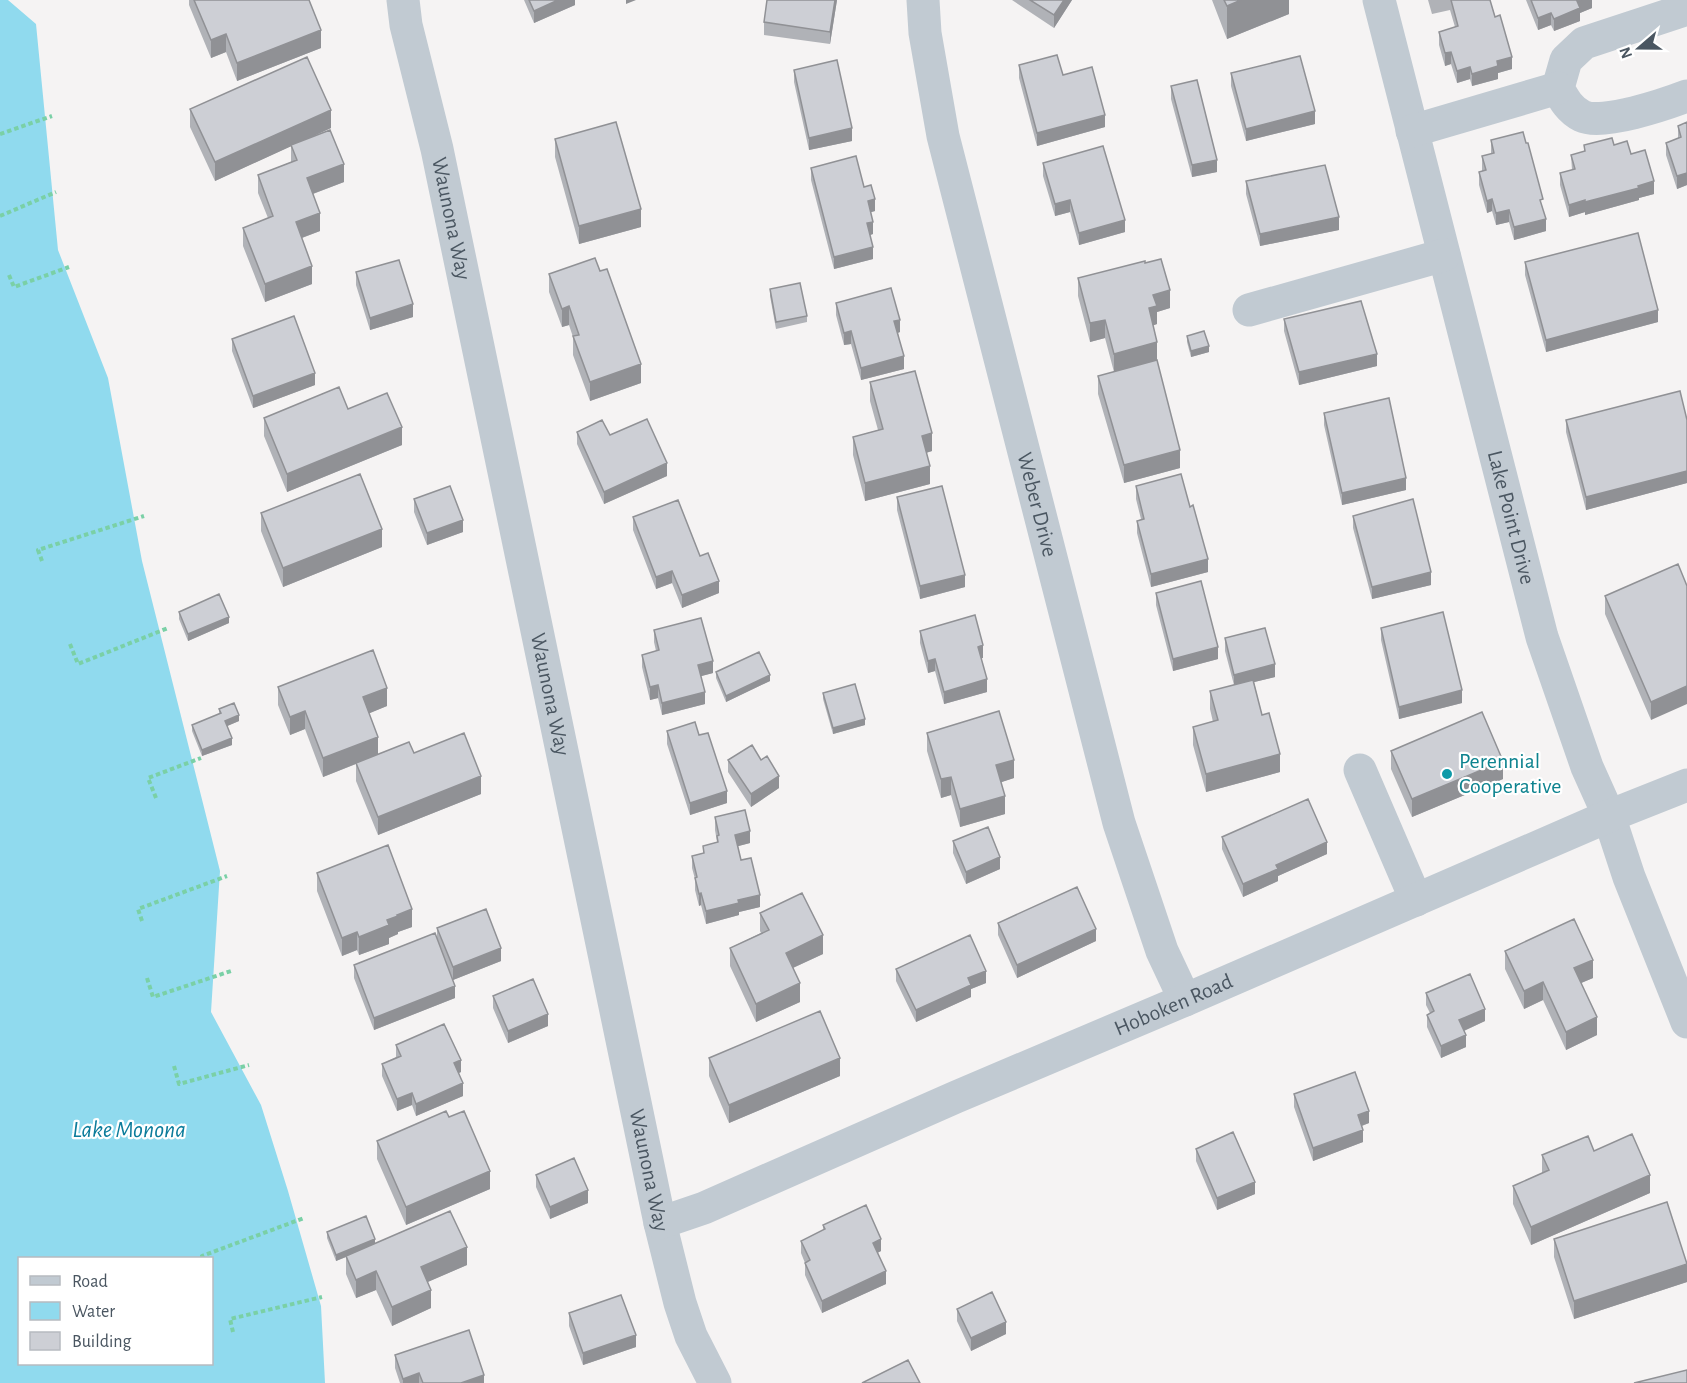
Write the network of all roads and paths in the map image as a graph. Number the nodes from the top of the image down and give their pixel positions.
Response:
1 (403, 0) edge
2 (923, 0) edge
3 (1379, 0) edge
4 (1687, 9) edge
5 (1558, 88) junction
6 (1687, 96) edge
7 (52, 116) dead end
8 (1412, 131) junction
9 (0, 134) edge
10 (56, 192) dead end
11 (0, 216) edge
12 (1444, 255) junction
13 (69, 267) dead end
14 (9, 275) dead end
15 (1249, 310) dead end
16 (144, 516) dead end
17 (42, 561) dead end
18 (168, 628) dead end
19 (70, 644) dead end
20 (201, 758) edge
21 (1360, 770) dead end
22 (1687, 785) edge
23 (156, 798) dead end
24 (1609, 816) junction
25 (227, 876) dead end
26 (1416, 900) junction
27 (142, 921) dead end
28 (231, 971) dead end
29 (147, 978) dead end
30 (1185, 1000) junction
31 (1687, 1022) edge
32 (249, 1065) dead end
33 (174, 1066) dead end
34 (304, 1218) dead end
35 (660, 1222) junction
36 (202, 1257) edge
37 (322, 1297) dead end
38 (233, 1332) dead end
39 (715, 1383) edge

1 - 35 street, Waunona Way
2 - 30 street, Weber Drive
3 - 8 street, Lake Point Drive
4 - 5 street
5 - 6 street
5 - 8 street
7 - 9 path
8 - 12 street, Lake Point Drive
10 - 11 path
12 - 15 street
12 - 24 street, Lake Point Drive
13 - 14 path
16 - 17 path
18 - 19 path
20 - 23 path
21 - 26 street
22 - 24 street, Hoboken Road
24 - 26 street, Hoboken Road
24 - 31 street, Lake Point Drive
25 - 27 path
26 - 30 street, Hoboken Road
28 - 29 path
30 - 35 street, Hoboken Road
32 - 33 path
34 - 36 path
35 - 39 street, Waunona Way
37 - 38 path

